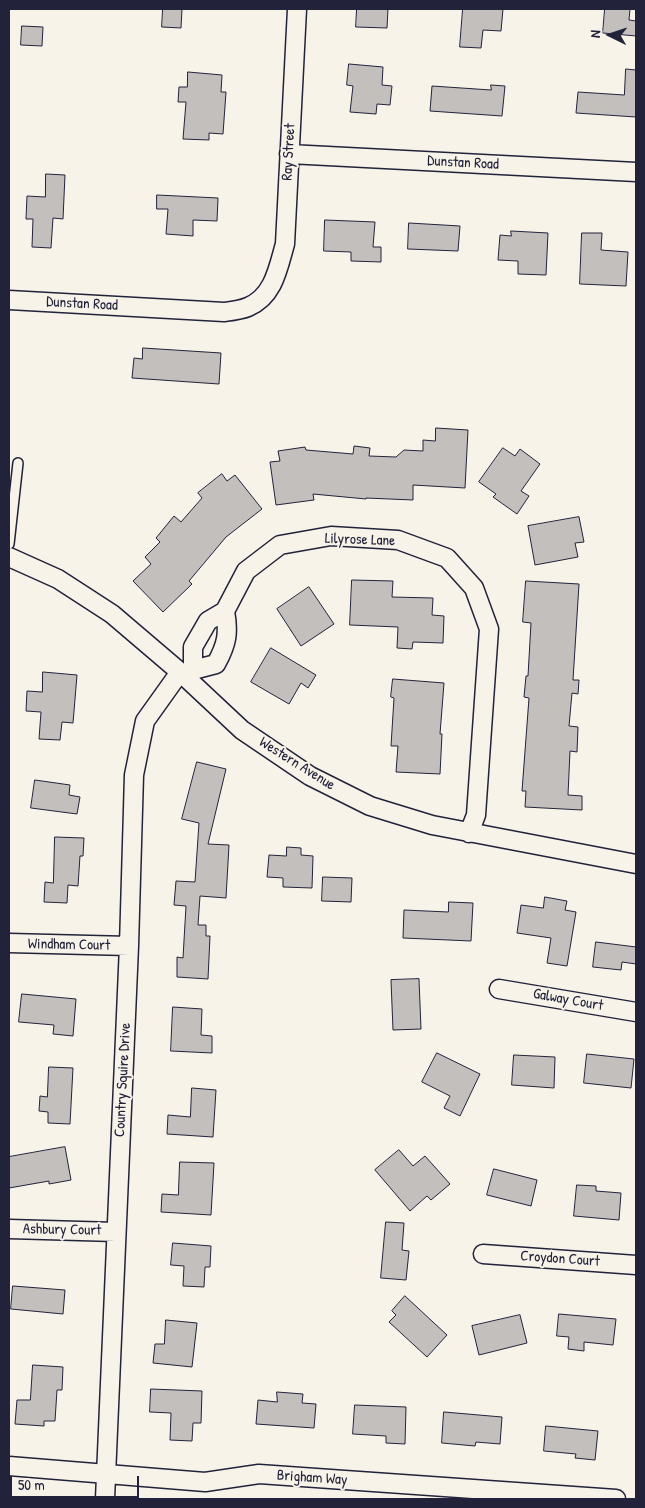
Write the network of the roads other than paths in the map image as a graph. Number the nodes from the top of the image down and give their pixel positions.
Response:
1 (296, 9) edge
2 (289, 154) junction
3 (636, 172) edge
4 (269, 292) joint
5 (9, 300) edge
6 (18, 463) dead end
7 (9, 544) edge
8 (9, 557) edge
9 (226, 611) junction
10 (187, 673) junction
11 (469, 833) junction
12 (636, 864) edge
13 (9, 943) edge
14 (129, 946) junction
15 (500, 989) dead end
16 (636, 1012) edge
17 (9, 1229) edge
18 (116, 1232) junction
19 (483, 1254) dead end
20 (636, 1265) edge
21 (9, 1466) edge
22 (106, 1474) junction
23 (105, 1499) edge
24 (616, 1499) edge

1 - 2 street, Ray Street
2 - 3 street, Dunstan Road
2 - 4 street, Ray Street
4 - 5 street, Dunstan Road
6 - 7 lane
8 - 10 street, Western Avenue
9 - 10 street
9 - 10 street
9 - 11 street, Lilyrose Lane
10 - 11 street, Western Avenue
10 - 14 street, Country Squire Drive
11 - 12 street, Western Avenue
13 - 14 street, Windham Court
14 - 18 street, Country Squire Drive
15 - 16 street, Galway Court
17 - 18 street, Ashbury Court
18 - 22 street, Country Squire Drive
19 - 20 street, Croydon Court
21 - 22 street, Brigham Way
22 - 23 street, Country Squire Drive
22 - 24 street, Brigham Way

